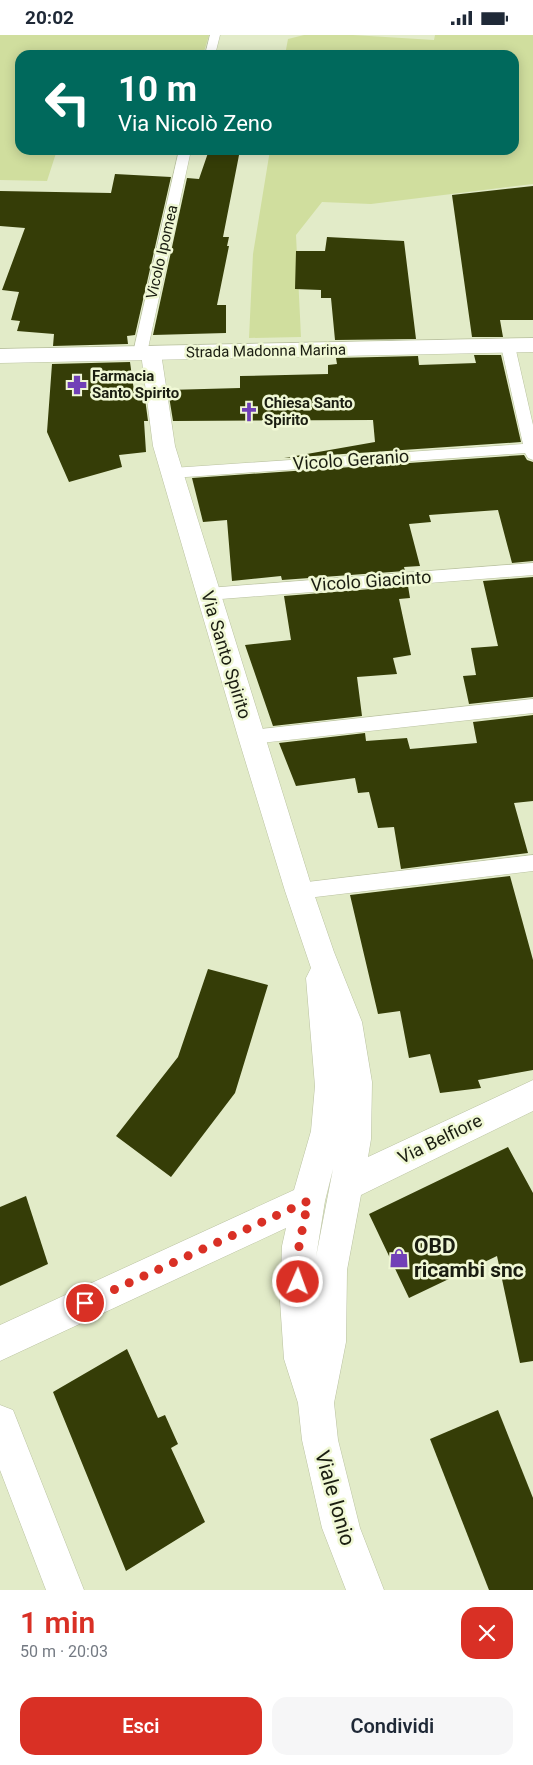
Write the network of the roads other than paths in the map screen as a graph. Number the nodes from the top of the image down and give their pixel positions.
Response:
1 (215, 35) edge
2 (211, 50) edge
3 (184, 155) edge
4 (533, 345) edge
5 (508, 346) junction
6 (146, 353) junction
7 (0, 356) edge
8 (532, 452) edge
9 (172, 473) junction
10 (533, 569) edge
11 (208, 594) junction
12 (533, 707) edge
13 (251, 737) junction
14 (533, 863) edge
15 (299, 891) junction
16 (319, 952) junction
17 (533, 1095) edge
18 (348, 1184) junction
19 (308, 1201) junction
20 (0, 1343) edge
21 (316, 1403) junction
22 (0, 1423) edge
23 (66, 1590) edge
24 (365, 1590) edge

1 - 2 lane
3 - 6 lane, Vicolo Ipomea
4 - 5 street, Strada Madonna Marina
5 - 6 street, Strada Madonna Marina
5 - 8 lane
6 - 7 street, Strada Madonna Marina
6 - 9 street, Via Santo Spirito
8 - 9 lane, Vicolo Geranio
9 - 11 street, Via Santo Spirito
10 - 11 lane, Vicolo Giacinto
11 - 13 street, Via Santo Spirito
12 - 13 lane
13 - 15 street, Via Santo Spirito
14 - 15 lane
15 - 16 street, Via Santo Spirito
16 - 18 street, Via Santo Spirito
16 - 19 street, Via Santo Spirito
17 - 18 street, Via Belfiore
18 - 21 street, Viale Ionio
19 - 20 street
19 - 21 street, Viale Ionio
21 - 24 street, Viale Ionio
22 - 23 street

